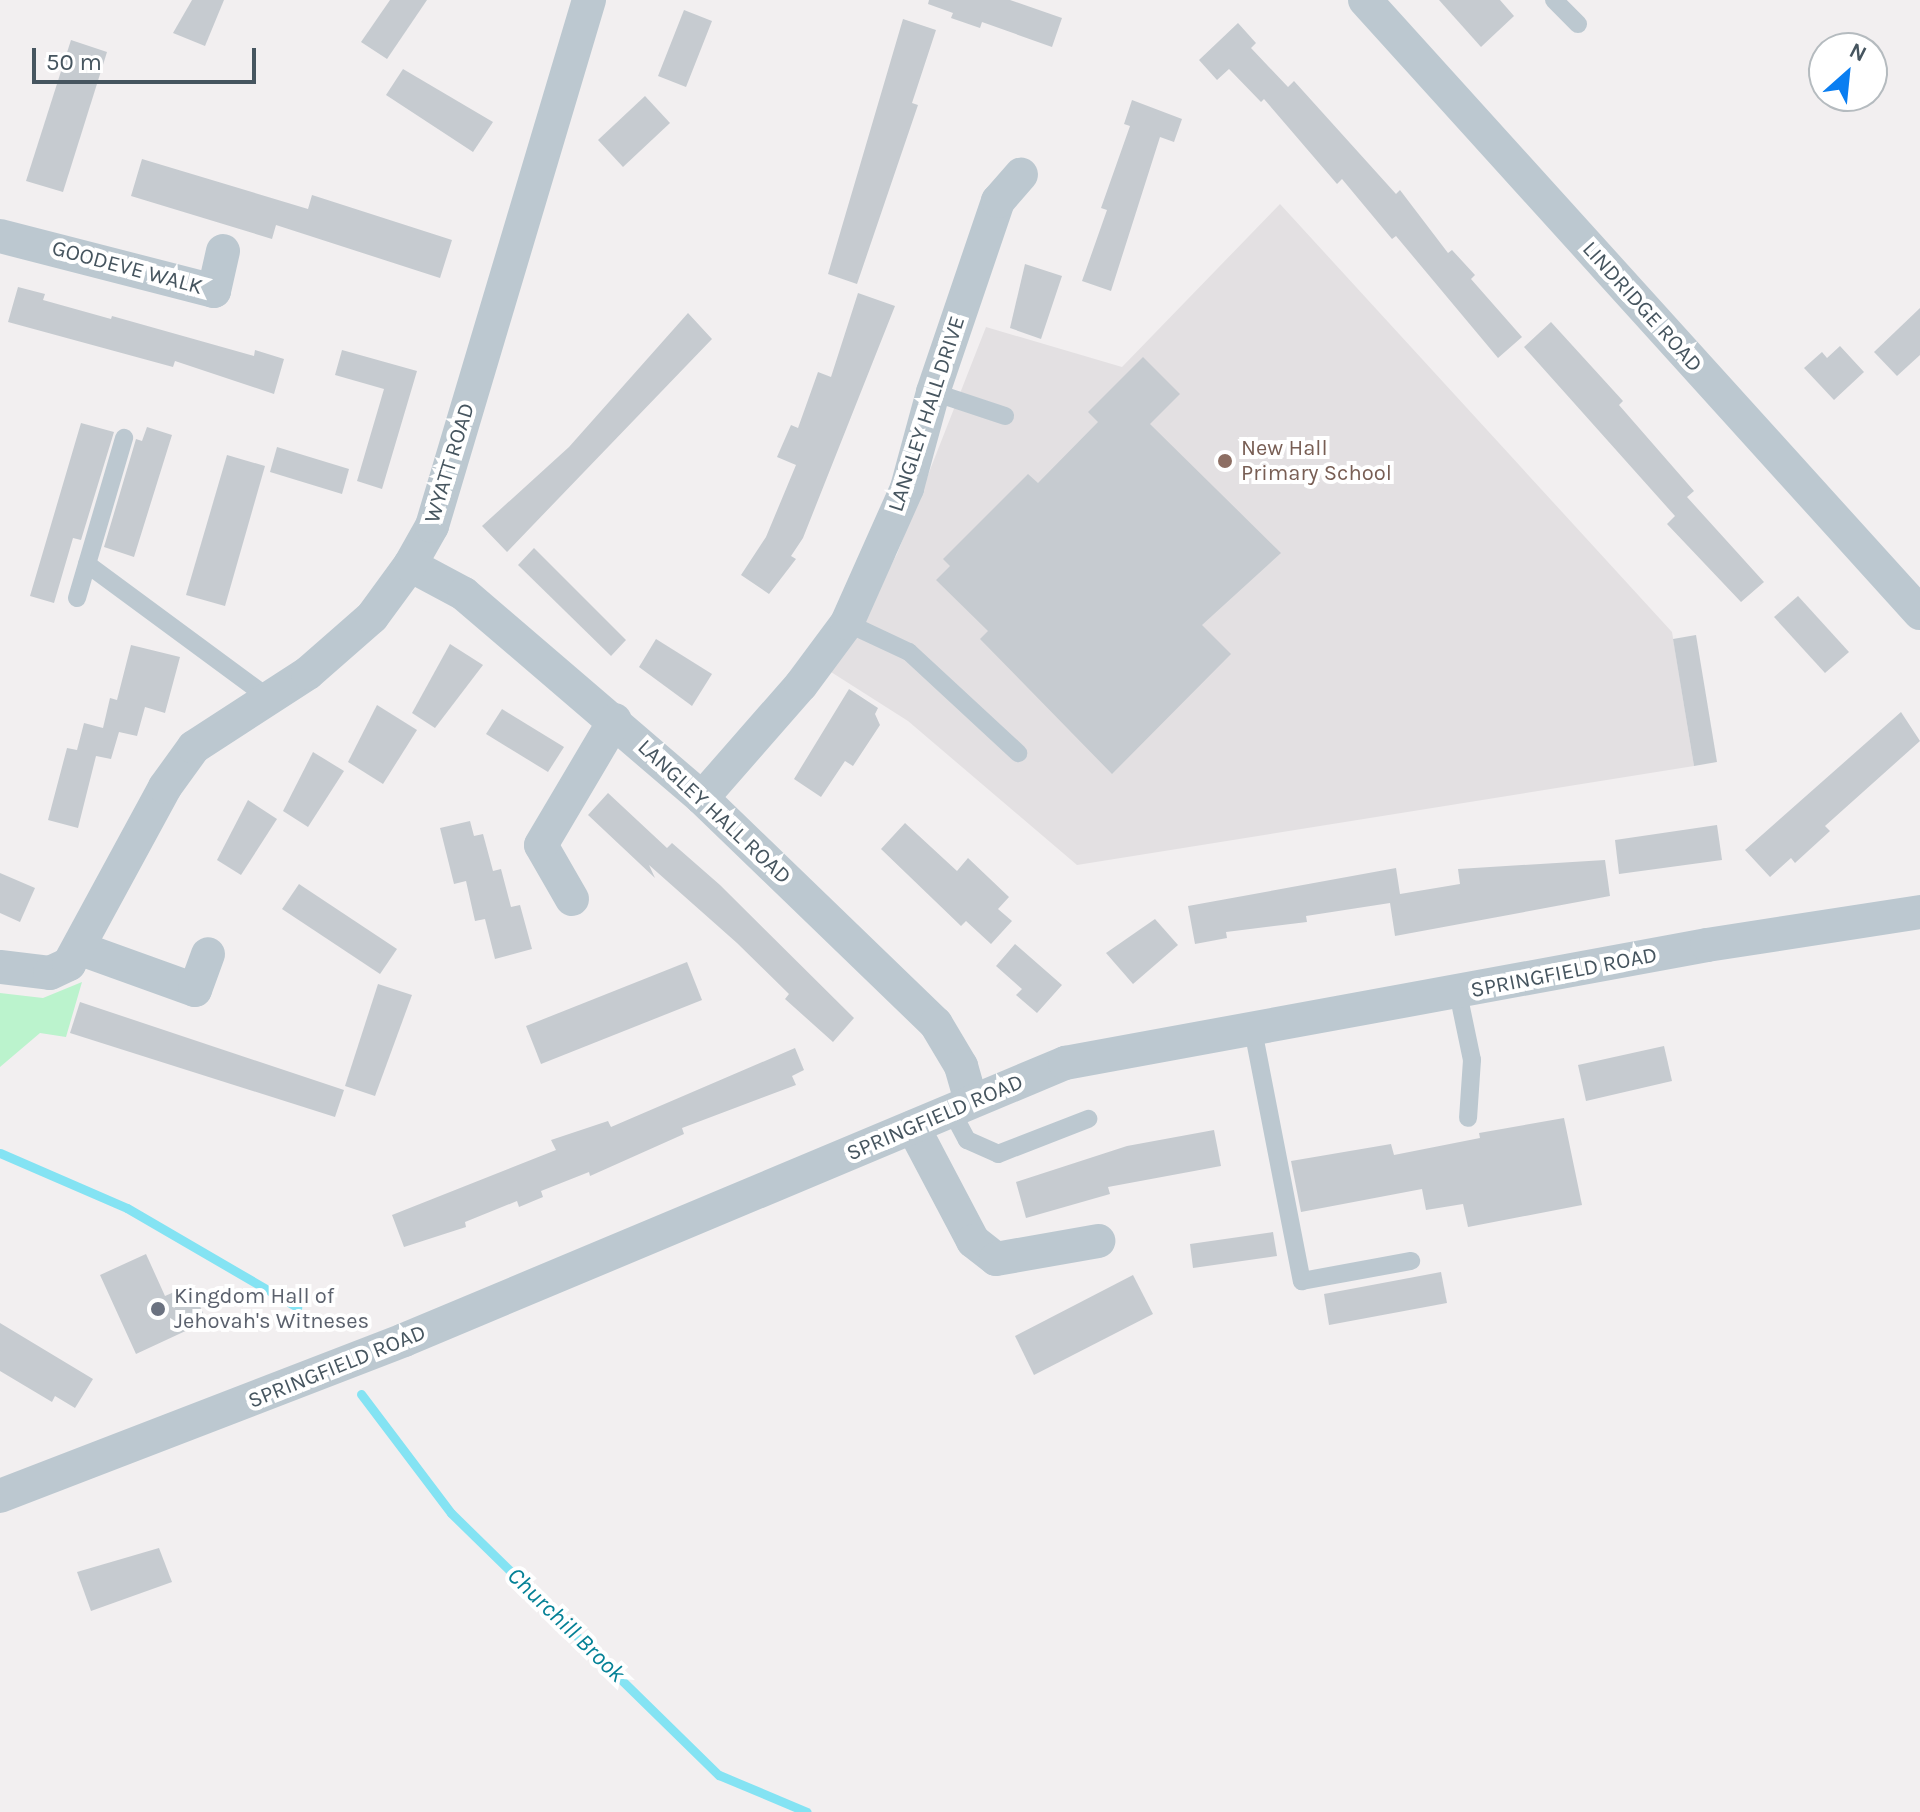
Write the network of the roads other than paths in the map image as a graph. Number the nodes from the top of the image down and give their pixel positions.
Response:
1 (589, 0) edge
2 (1365, 0) edge
3 (1554, 0) edge
4 (1578, 24) dead end
5 (1021, 175) dead end
6 (0, 236) edge
7 (223, 251) dead end
8 (933, 392) junction
9 (1005, 416) dead end
10 (124, 438) dead end
11 (87, 564) junction
12 (410, 565) junction
13 (77, 598) dead end
14 (1920, 613) edge
15 (847, 623) junction
16 (269, 698) junction
17 (615, 720) junction
18 (1018, 753) dead end
19 (702, 798) junction
20 (572, 899) dead end
21 (1920, 912) edge
22 (81, 949) junction
23 (208, 954) dead end
24 (0, 967) edge
25 (1458, 993) junction
26 (1253, 1030) junction
27 (961, 1106) junction
28 (1468, 1118) dead end
29 (1088, 1119) dead end
30 (913, 1127) junction
31 (1098, 1241) dead end
32 (1411, 1261) dead end
33 (0, 1496) edge

1 - 12 street, WYATT ROAD
2 - 14 street, LINDRIDGE ROAD
3 - 4 lane
5 - 8 street, LANGLEY HALL DRIVE
6 - 7 street, GOODEVE WALK
8 - 9 lane
8 - 15 street, LANGLEY HALL DRIVE
10 - 11 lane
11 - 13 lane
11 - 16 lane
12 - 16 street, WYATT ROAD
12 - 17 street, LANGLEY HALL ROAD
15 - 18 lane
15 - 19 street, LANGLEY HALL DRIVE
16 - 22 street, WYATT ROAD
17 - 19 street, LANGLEY HALL ROAD
17 - 20 street
19 - 27 street, LANGLEY HALL ROAD
21 - 25 street, SPRINGFIELD ROAD
22 - 23 street
22 - 24 street, WYATT ROAD
25 - 26 street, SPRINGFIELD ROAD
25 - 28 lane
26 - 27 street, SPRINGFIELD ROAD
26 - 32 lane
27 - 29 lane
27 - 30 street, SPRINGFIELD ROAD
30 - 31 street
30 - 33 street, SPRINGFIELD ROAD

